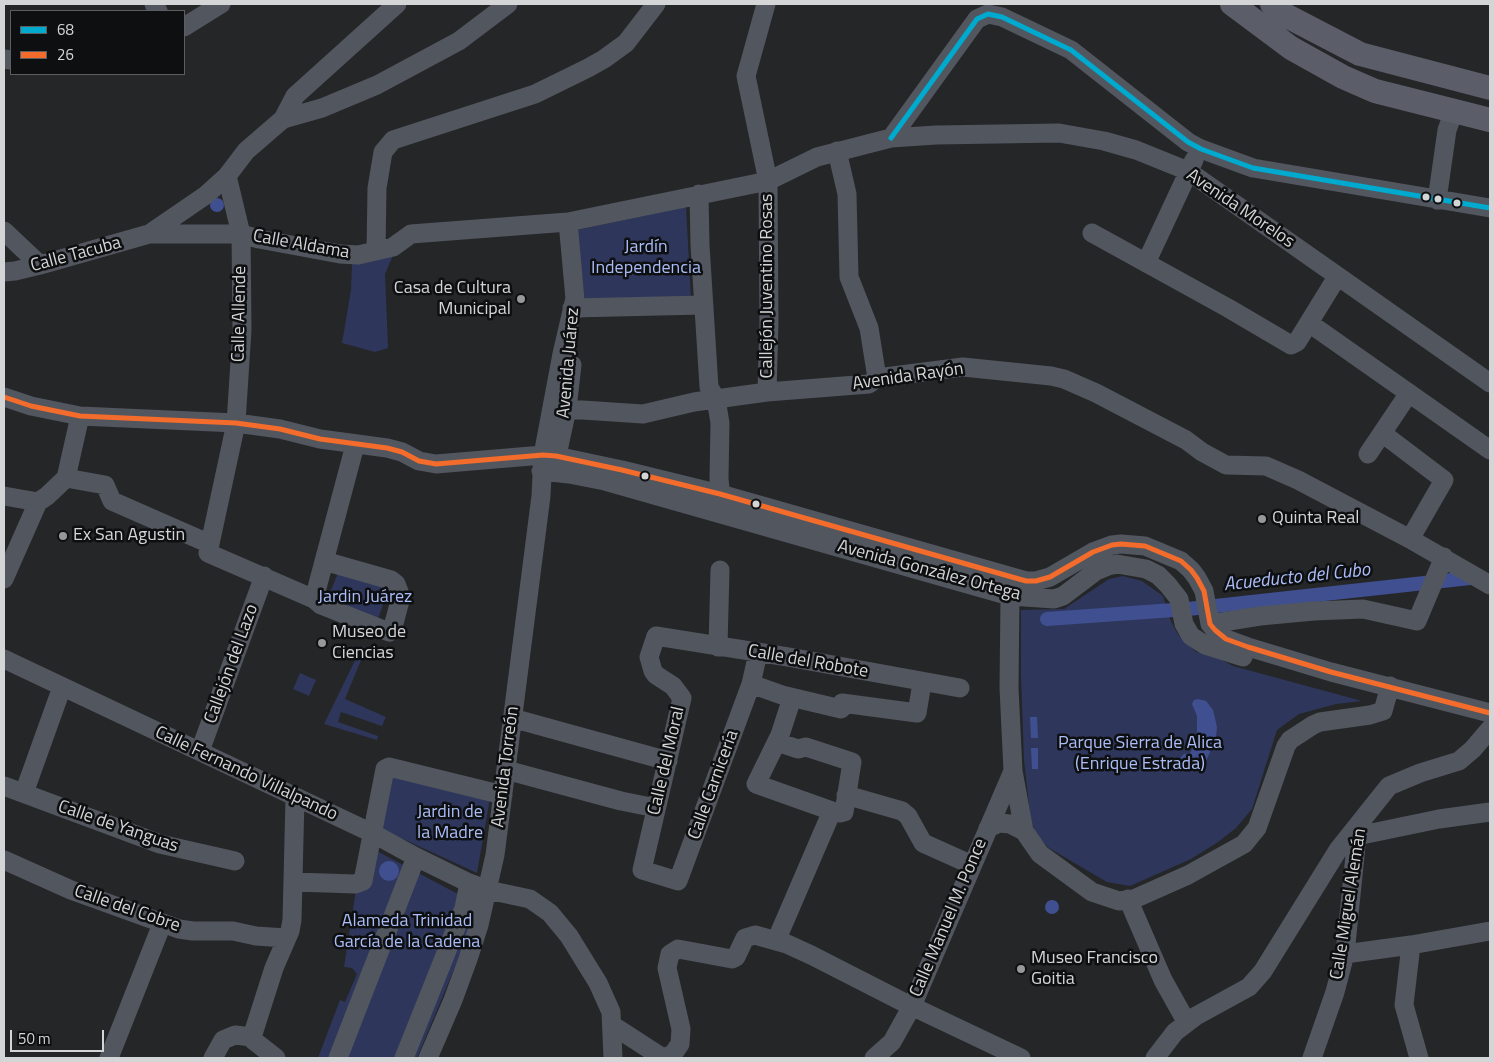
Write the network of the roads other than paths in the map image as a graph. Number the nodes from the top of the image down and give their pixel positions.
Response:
1 (221, 4) edge
2 (397, 4) edge
3 (508, 4) edge
4 (656, 4) edge
5 (766, 4) edge
6 (1232, 4) edge
7 (1260, 4) edge
8 (1278, 9) edge
9 (185, 27) edge
10 (1490, 88) edge
11 (1454, 111) junction
12 (283, 119) junction
13 (1490, 120) edge
14 (891, 138) junction
15 (1201, 149) junction
16 (838, 151) junction
17 (1188, 171) junction
18 (227, 176) junction
19 (768, 180) junction
20 (699, 194) junction
21 (1437, 200) junction
22 (1490, 208) edge
23 (568, 222) junction
24 (4, 231) edge
25 (1092, 233) dead end
26 (148, 234) junction
27 (241, 234) junction
28 (376, 251) junction
29 (1146, 263) junction
30 (40, 265) junction
31 (4, 272) edge
32 (1337, 277) junction
33 (704, 304) junction
34 (574, 305) junction
35 (1309, 323) junction
36 (877, 378) junction
37 (1490, 383) edge
38 (767, 392) junction
39 (1409, 393) junction
40 (4, 397) edge
41 (716, 400) junction
42 (567, 408) junction
43 (80, 416) junction
44 (236, 423) junction
45 (1382, 432) junction
46 (355, 444) junction
47 (1490, 450) edge
48 (1368, 454) dead end
49 (549, 464) junction
50 (66, 478) junction
51 (720, 494) junction
52 (4, 496) edge
53 (38, 502) junction
54 (723, 514) junction
55 (1410, 539) junction
56 (209, 549) junction
57 (1444, 557) junction
58 (324, 561) junction
59 (720, 570) dead end
60 (264, 576) junction
61 (1008, 576) junction
62 (4, 579) edge
63 (1490, 585) edge
64 (1010, 596) junction
65 (314, 599) junction
66 (1210, 624) junction
67 (656, 636) joint
68 (718, 647) junction
69 (758, 653) junction
70 (4, 658) edge
71 (922, 682) junction
72 (752, 684) junction
73 (62, 687) junction
74 (960, 688) dead end
75 (1388, 692) junction
76 (792, 698) junction
77 (1490, 713) edge
78 (512, 718) junction
79 (1490, 724) edge
80 (1490, 729) edge
81 (777, 742) junction
82 (200, 751) junction
83 (668, 761) junction
84 (506, 770) junction
85 (1013, 771) junction
86 (4, 786) edge
87 (24, 793) junction
88 (503, 795) junction
89 (846, 795) junction
90 (295, 798) junction
91 (656, 808) junction
92 (832, 811) junction
93 (1490, 812) edge
94 (988, 828) junction
95 (1024, 831) junction
96 (1357, 831) junction
97 (372, 833) junction
98 (416, 857) junction
99 (4, 860) edge
100 (235, 861) dead end
101 (972, 865) junction
102 (642, 870) joint
103 (294, 882) junction
104 (469, 883) junction
105 (488, 890) junction
106 (1128, 900) junction
107 (162, 924) junction
108 (1490, 931) edge
109 (286, 938) junction
110 (776, 941) junction
111 (1411, 945) junction
112 (1345, 954) junction
113 (912, 1006) junction
114 (1187, 1024) junction
115 (612, 1025) junction
116 (252, 1037) junction
117 (896, 1050) edge
118 (272, 1055) edge
119 (109, 1058) edge
120 (213, 1058) edge
121 (338, 1058) edge
122 (404, 1058) edge
123 (428, 1058) edge
124 (613, 1058) edge
125 (874, 1058) edge
126 (1021, 1058) edge
127 (1155, 1058) edge
128 (1312, 1058) edge
129 (1419, 1058) edge

1 - 9 street
2 - 12 street
3 - 12 street
4 - 28 street
5 - 19 street, Callejón Juventino Rosas
6 - 11 main road
7 - 8 main road
8 - 10 main road
11 - 13 main road
11 - 21 street
12 - 18 street
14 - 15 street
14 - 16 street, Avenida Morelos
14 - 17 street, Avenida Morelos
15 - 17 street
15 - 21 street
16 - 19 street, Avenida Morelos
16 - 36 street
17 - 29 street
17 - 32 street, Avenida Morelos
18 - 26 street
18 - 27 street, Calle Allende
19 - 20 street, Avenida Morelos
19 - 38 street, Callejón Juventino Rosas
20 - 23 street, Calle Aldama
20 - 33 street
21 - 22 street
23 - 28 street, Calle Aldama
23 - 34 street, Avenida Juárez
24 - 30 street
25 - 29 street
26 - 27 street, Calle Aldama
26 - 30 street, Calle Tacuba
27 - 28 street, Calle Aldama
27 - 44 street, Calle Allende
29 - 35 street
30 - 31 street, Calle Tacuba
32 - 35 street
32 - 37 street, Avenida Morelos
33 - 34 street
33 - 41 street
34 - 42 street, Avenida Juárez
34 - 49 street
35 - 39 street
36 - 38 street, Avenida Rayón
36 - 55 street, Avenida Rayón
38 - 41 street, Avenida Rayón
39 - 45 street
39 - 47 street
40 - 43 street
41 - 42 street, Avenida Rayón
41 - 51 street
42 - 49 street, Avenida Juárez
43 - 44 street
43 - 50 street
44 - 46 street
44 - 56 street, Calle Allende
45 - 48 street
45 - 55 street
46 - 49 street
46 - 58 street
49 - 51 street, Avenida González Ortega
49 - 54 street, Avenida González Ortega
49 - 78 street, Avenida Torreón
50 - 53 street
50 - 56 street
51 - 54 street
51 - 61 street, Avenida González Ortega
52 - 53 street
53 - 62 street
54 - 64 street, Avenida González Ortega
55 - 57 street, Avenida Rayón
56 - 60 street
57 - 63 street, Avenida Rayón
57 - 66 street
58 - 65 street
58 - 65 street
59 - 68 street
60 - 65 street
60 - 82 street, Callejón del Lazo
61 - 64 street
61 - 66 street, Avenida González Ortega
64 - 75 street, Avenida González Ortega
64 - 85 street
66 - 75 street, Avenida González Ortega
67 - 68 street, Calle del Robote
67 - 83 street, Calle del Moral
68 - 69 street, Calle del Robote
69 - 71 street, Calle del Robote
69 - 72 street, Calle Carnicería
70 - 73 street, Calle Fernando Villalpando
71 - 74 street, Calle del Robote
71 - 76 street
72 - 76 street
72 - 102 street, Calle Carnicería
73 - 82 street, Calle Fernando Villalpando
73 - 87 street
75 - 77 street, Avenida González Ortega
75 - 79 street, Avenida González Ortega
75 - 106 street
76 - 81 street
78 - 83 street
78 - 84 street, Avenida Torreón
80 - 96 street, Calle Miguel Alemán
81 - 89 street
81 - 92 street
82 - 90 street, Calle Fernando Villalpando
83 - 91 street, Calle del Moral
84 - 88 street, Avenida Torreón
84 - 91 street
85 - 94 street, Calle Manuel M. Ponce
85 - 95 street
86 - 87 street, Calle de Yanguas
87 - 100 street, Calle de Yanguas
88 - 97 street
88 - 105 street, Avenida Torreón
89 - 92 street
89 - 101 street
90 - 97 street, Calle Fernando Villalpando
90 - 103 street
91 - 102 street, Calle del Moral
92 - 110 street
93 - 96 street
94 - 95 street
94 - 101 street, Calle Manuel M. Ponce
95 - 106 street
96 - 112 street, Calle Miguel Alemán
96 - 114 street
97 - 98 street, Calle Fernando Villalpando
97 - 103 street
98 - 104 street, Calle Fernando Villalpando
98 - 121 street
99 - 107 street, Calle del Cobre
101 - 113 street, Calle Manuel M. Ponce
103 - 109 street
104 - 105 street, Calle Fernando Villalpando
104 - 122 street
105 - 115 street, Calle Fernando Villalpando
105 - 123 street, Avenida Torreón
106 - 114 street
107 - 109 street, Calle del Cobre
107 - 119 street
108 - 111 street
109 - 116 street
110 - 113 street
110 - 115 street
111 - 112 street
111 - 129 street
112 - 128 street, Calle Miguel Alemán
113 - 117 street, Calle Manuel M. Ponce
113 - 126 street
114 - 127 street
115 - 124 street, Calle Fernando Villalpando
116 - 118 street
116 - 120 street
117 - 125 street, Calle Manuel M. Ponce

